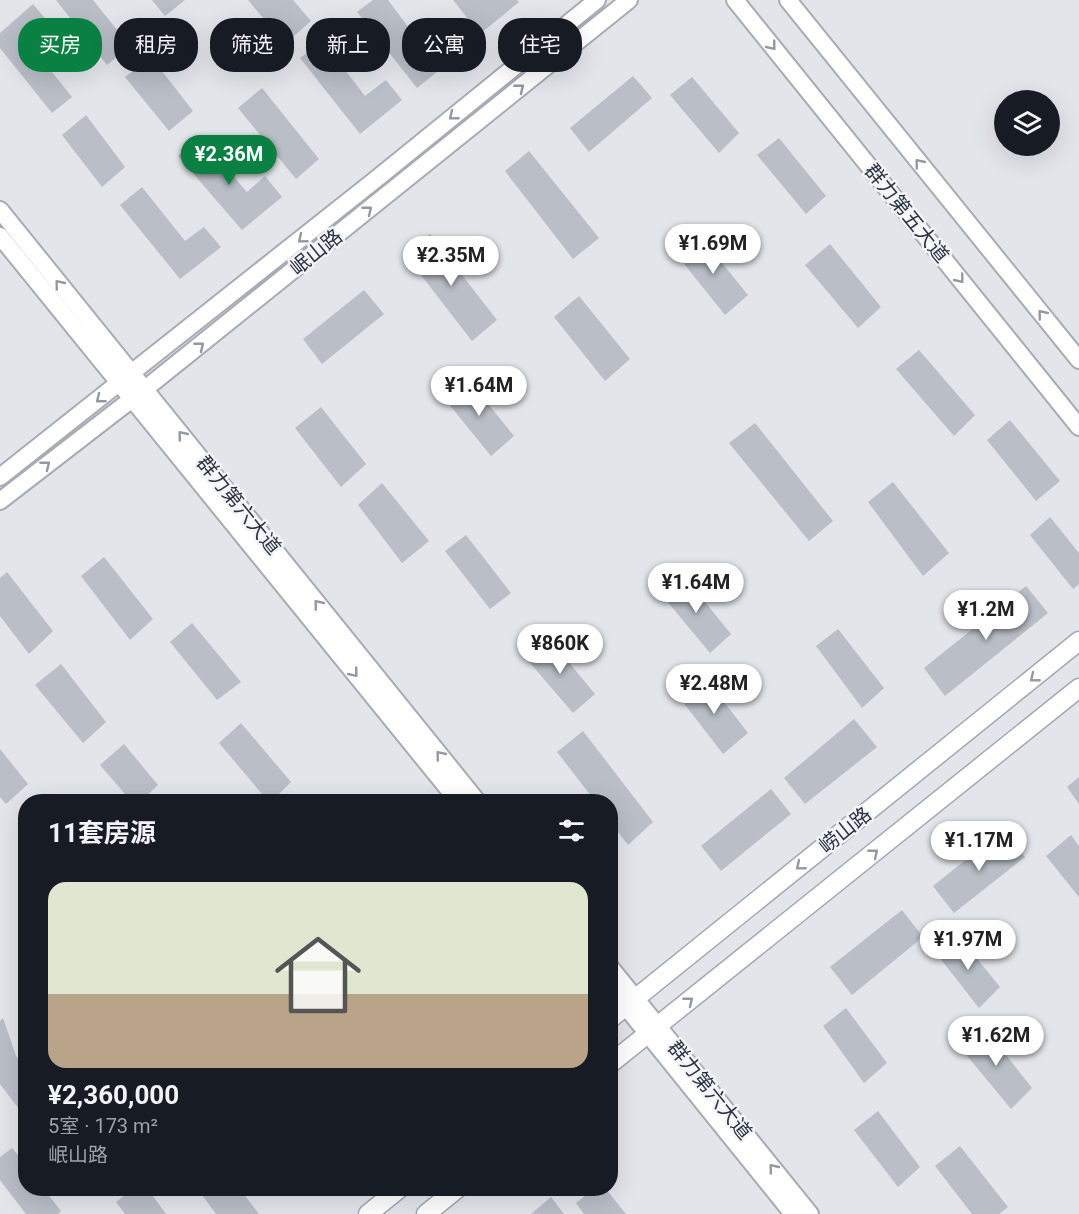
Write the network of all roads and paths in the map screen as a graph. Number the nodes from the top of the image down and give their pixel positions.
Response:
1 (597, 0) edge
2 (629, 0) edge
3 (735, 0) edge
4 (788, 0) edge
5 (0, 210) edge
6 (0, 236) edge
7 (1079, 360) edge
8 (125, 379) junction
9 (138, 394) junction
10 (1079, 427) edge
11 (0, 477) edge
12 (0, 501) edge
13 (1079, 641) edge
14 (1079, 688) edge
15 (452, 794) edge
16 (471, 794) edge
17 (618, 981) edge
18 (618, 993) edge
19 (631, 1003) junction
20 (618, 1013) edge
21 (653, 1029) junction
22 (618, 1057) edge
23 (390, 1196) edge
24 (448, 1196) edge
25 (368, 1214) edge
26 (426, 1214) edge
27 (793, 1214) edge
28 (810, 1214) edge

1 -> 8 main road, 岷山路
9 -> 2 main road, 岷山路
3 -> 10 main road, 群力第五大道
7 -> 4 main road, 群力第五大道
8 -> 5 main road, 群力第六大道
6 - 8 main road, 群力第六大道
8 - 9 main road, 群力第六大道
8 -> 11 main road, 岷山路
12 -> 9 main road, 岷山路
9 -> 15 main road, 群力第六大道
16 -> 9 main road, 群力第六大道
13 -> 19 main road, 崂山路
21 -> 14 main road, 崂山路
17 - 19 main road, 群力第六大道
18 - 19 main road, 群力第六大道
19 - 20 main road, 崂山路
19 - 21 main road, 群力第六大道
21 - 22 main road, 崂山路
21 - 27 main road, 群力第六大道
28 -> 21 main road, 群力第六大道
23 - 25 main road
24 - 26 main road

